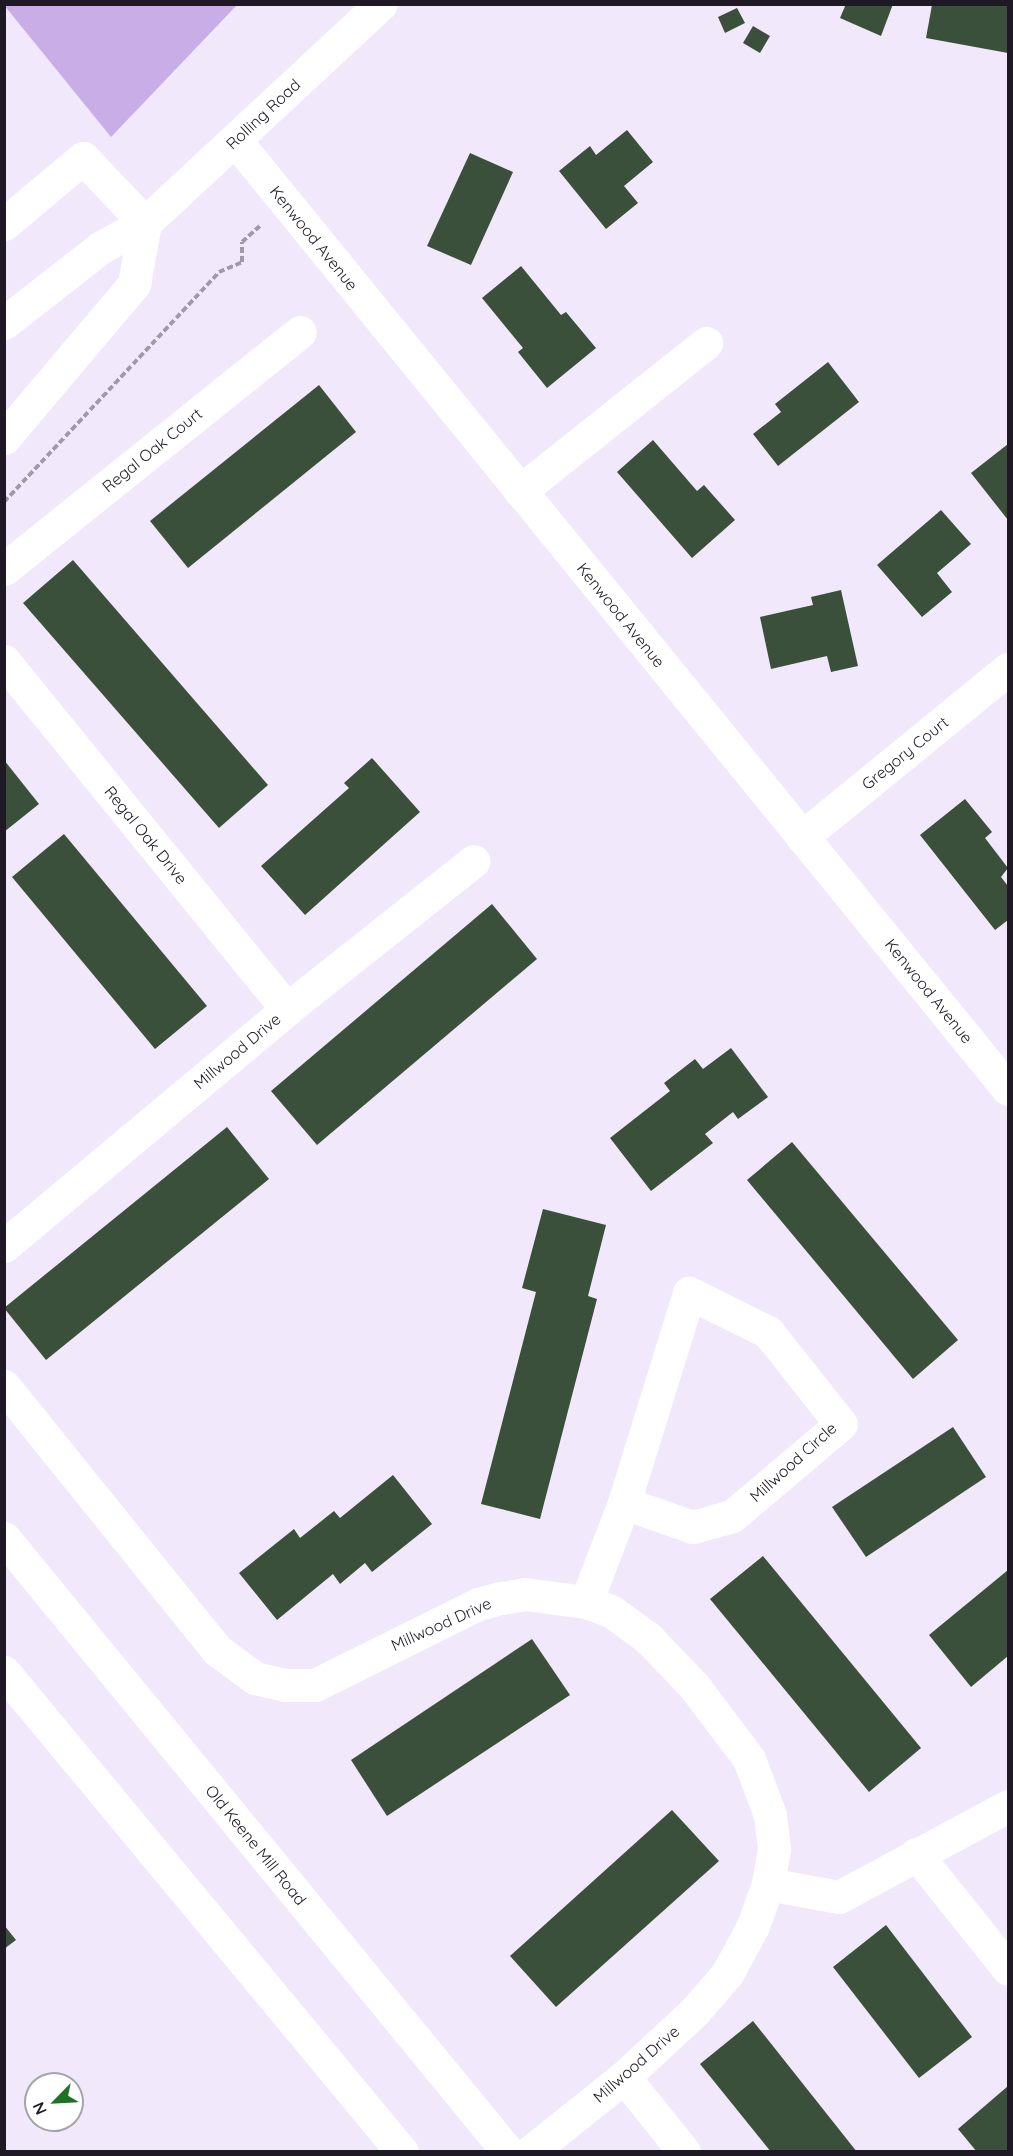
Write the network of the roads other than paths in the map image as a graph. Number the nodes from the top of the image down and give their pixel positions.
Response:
1 (381, 4) edge
2 (235, 140) junction
3 (9, 210) edge
4 (145, 223) junction
5 (4, 322) edge
6 (300, 332) dead end
7 (706, 343) dead end
8 (4, 438) edge
9 (520, 491) junction
10 (4, 569) edge
11 (4, 661) edge
12 (1008, 669) edge
13 (802, 837) junction
14 (474, 861) dead end
15 (286, 1010) junction
16 (1008, 1089) edge
17 (4, 1246) edge
18 (4, 1386) edge
19 (624, 1503) junction
20 (4, 1539) edge
21 (586, 1602) junction
22 (4, 1672) edge
23 (1008, 1806) edge
24 (916, 1854) junction
25 (768, 1884) junction
26 (1008, 1969) edge
27 (624, 2077) junction
28 (402, 2151) edge
29 (508, 2151) edge
30 (530, 2151) edge
31 (684, 2151) edge

1 - 2 street, Rolling Road
2 - 4 street, Rolling Road
2 - 9 street, Kenwood Avenue
3 - 4 street
4 - 5 street, Rolling Road
4 - 8 street
6 - 10 street, Regal Oak Court
7 - 9 street
9 - 13 street, Kenwood Avenue
11 - 15 street, Regal Oak Drive
12 - 13 street, Gregory Court
13 - 16 street, Kenwood Avenue
14 - 15 street, Millwood Drive
15 - 17 street, Millwood Drive
18 - 21 street, Millwood Drive
19 - 19 street, Millwood Circle
19 - 21 street, Millwood Circle
20 - 29 street, Old Keene Mill Road
21 - 25 street, Millwood Drive
22 - 28 street
23 - 24 street
24 - 25 street
24 - 26 street
25 - 27 street, Millwood Drive
27 - 30 street, Millwood Drive
27 - 31 street

